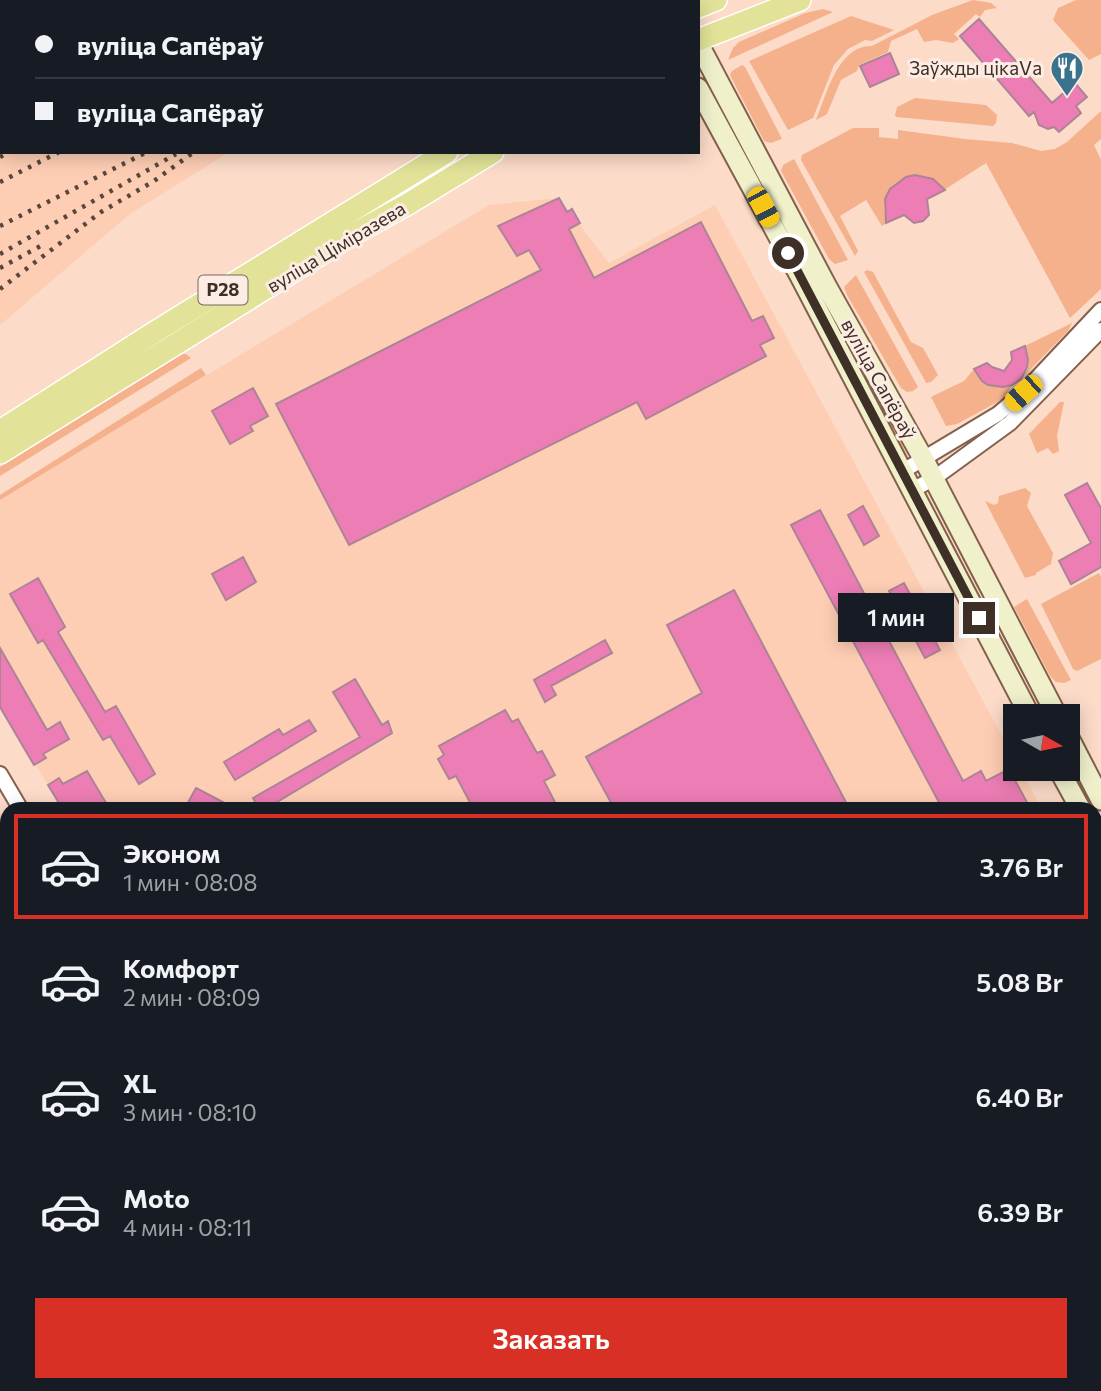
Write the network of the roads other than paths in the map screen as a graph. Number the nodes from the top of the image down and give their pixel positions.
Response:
1 (800, 0) edge
2 (700, 40) edge
3 (700, 45) edge
4 (700, 92) edge
5 (444, 154) edge
6 (490, 154) edge
7 (1101, 310) edge
8 (1101, 330) edge
9 (1029, 396) junction
10 (1007, 417) junction
11 (0, 431) edge
12 (0, 453) edge
13 (924, 460) junction
14 (903, 471) junction
15 (933, 479) junction
16 (912, 490) junction
17 (1024, 704) edge
18 (1051, 704) edge
19 (1080, 759) edge
20 (0, 774) edge
21 (1065, 781) edge
22 (1101, 800) edge
23 (16, 802) edge
24 (1077, 802) edge

1 - 2 main road
3 - 13 main road, вуліца Сапёраў
4 - 14 main road, вуліца Сапёраў
5 - 11 main road, вуліца Ціміразева / Р28
6 - 12 main road, вуліца Ціміразева / Р28
7 - 9 street
8 - 9 street
9 - 10 street
10 - 13 street
10 - 15 street
13 - 14 street
13 - 15 main road, вуліца Сапёраў
14 - 16 main road, вуліца Сапёраў
15 - 16 street
15 - 18 main road, вуліца Сапёраў
16 - 17 main road, вуліца Сапёраў
19 - 22 main road
20 - 23 street
21 - 24 main road

